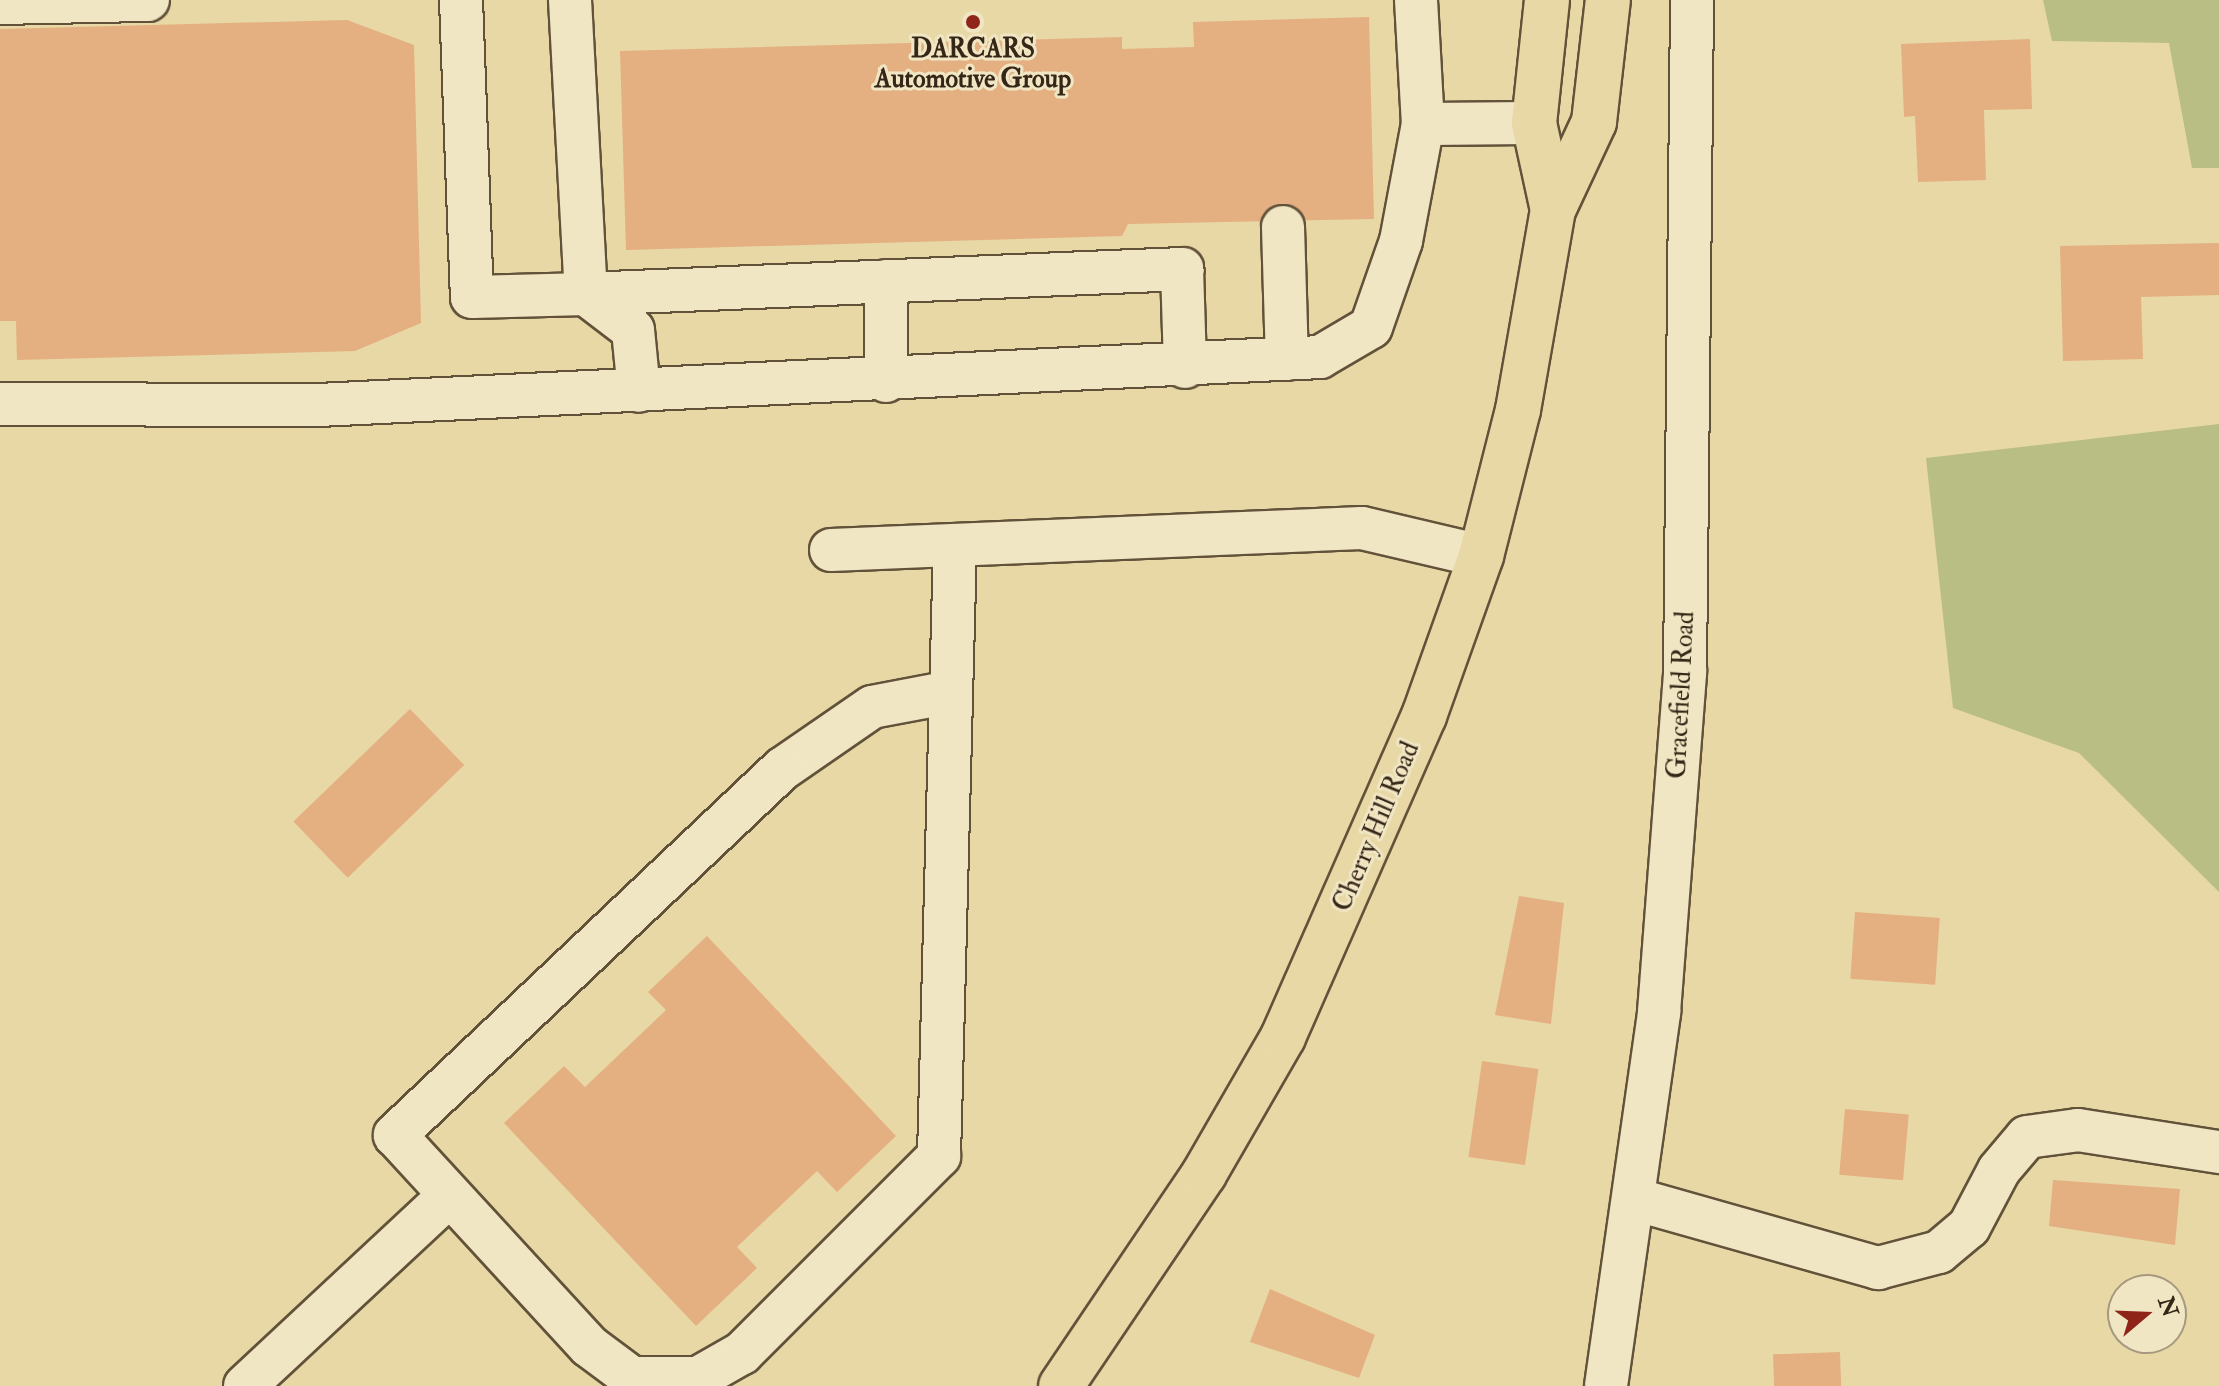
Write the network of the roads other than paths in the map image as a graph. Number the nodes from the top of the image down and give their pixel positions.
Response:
1 (148, 0) edge
2 (461, 0) edge
3 (570, 0) edge
4 (1416, 0) edge
5 (1547, 0) edge
6 (1608, 0) edge
7 (1692, 0) edge
8 (0, 3) edge
9 (1534, 123) junction
10 (1423, 124) junction
11 (1553, 210) junction
12 (1283, 227) dead end
13 (886, 281) junction
14 (586, 294) junction
15 (1287, 359) junction
16 (1185, 367) junction
17 (886, 381) junction
18 (639, 391) junction
19 (0, 404) edge
20 (955, 545) junction
21 (831, 550) dead end
22 (1481, 556) junction
23 (951, 692) junction
24 (2219, 1152) edge
25 (450, 1195) junction
26 (1634, 1199) junction
27 (605, 1376) edge
28 (1064, 1385) edge
29 (245, 1386) edge
30 (1606, 1386) edge

1 - 8 street
2 - 14 street
3 - 14 street
4 - 10 street
5 - 9 main road, Cherry Hill Road
6 - 11 main road, Cherry Hill Road
7 - 26 street, Gracefield Road
9 - 10 street
9 - 11 main road, Cherry Hill Road
10 - 15 street
11 - 22 main road, Cherry Hill Road
12 - 15 street
13 - 14 street
13 - 16 street
13 - 17 street
14 - 18 street
15 - 16 street
16 - 17 street
17 - 18 street
18 - 19 street
20 - 21 street
20 - 22 street
20 - 23 street
22 - 28 main road, Cherry Hill Road
23 - 25 street
23 - 27 street
24 - 26 street
25 - 27 street
25 - 29 street
26 - 30 street, Gracefield Road

